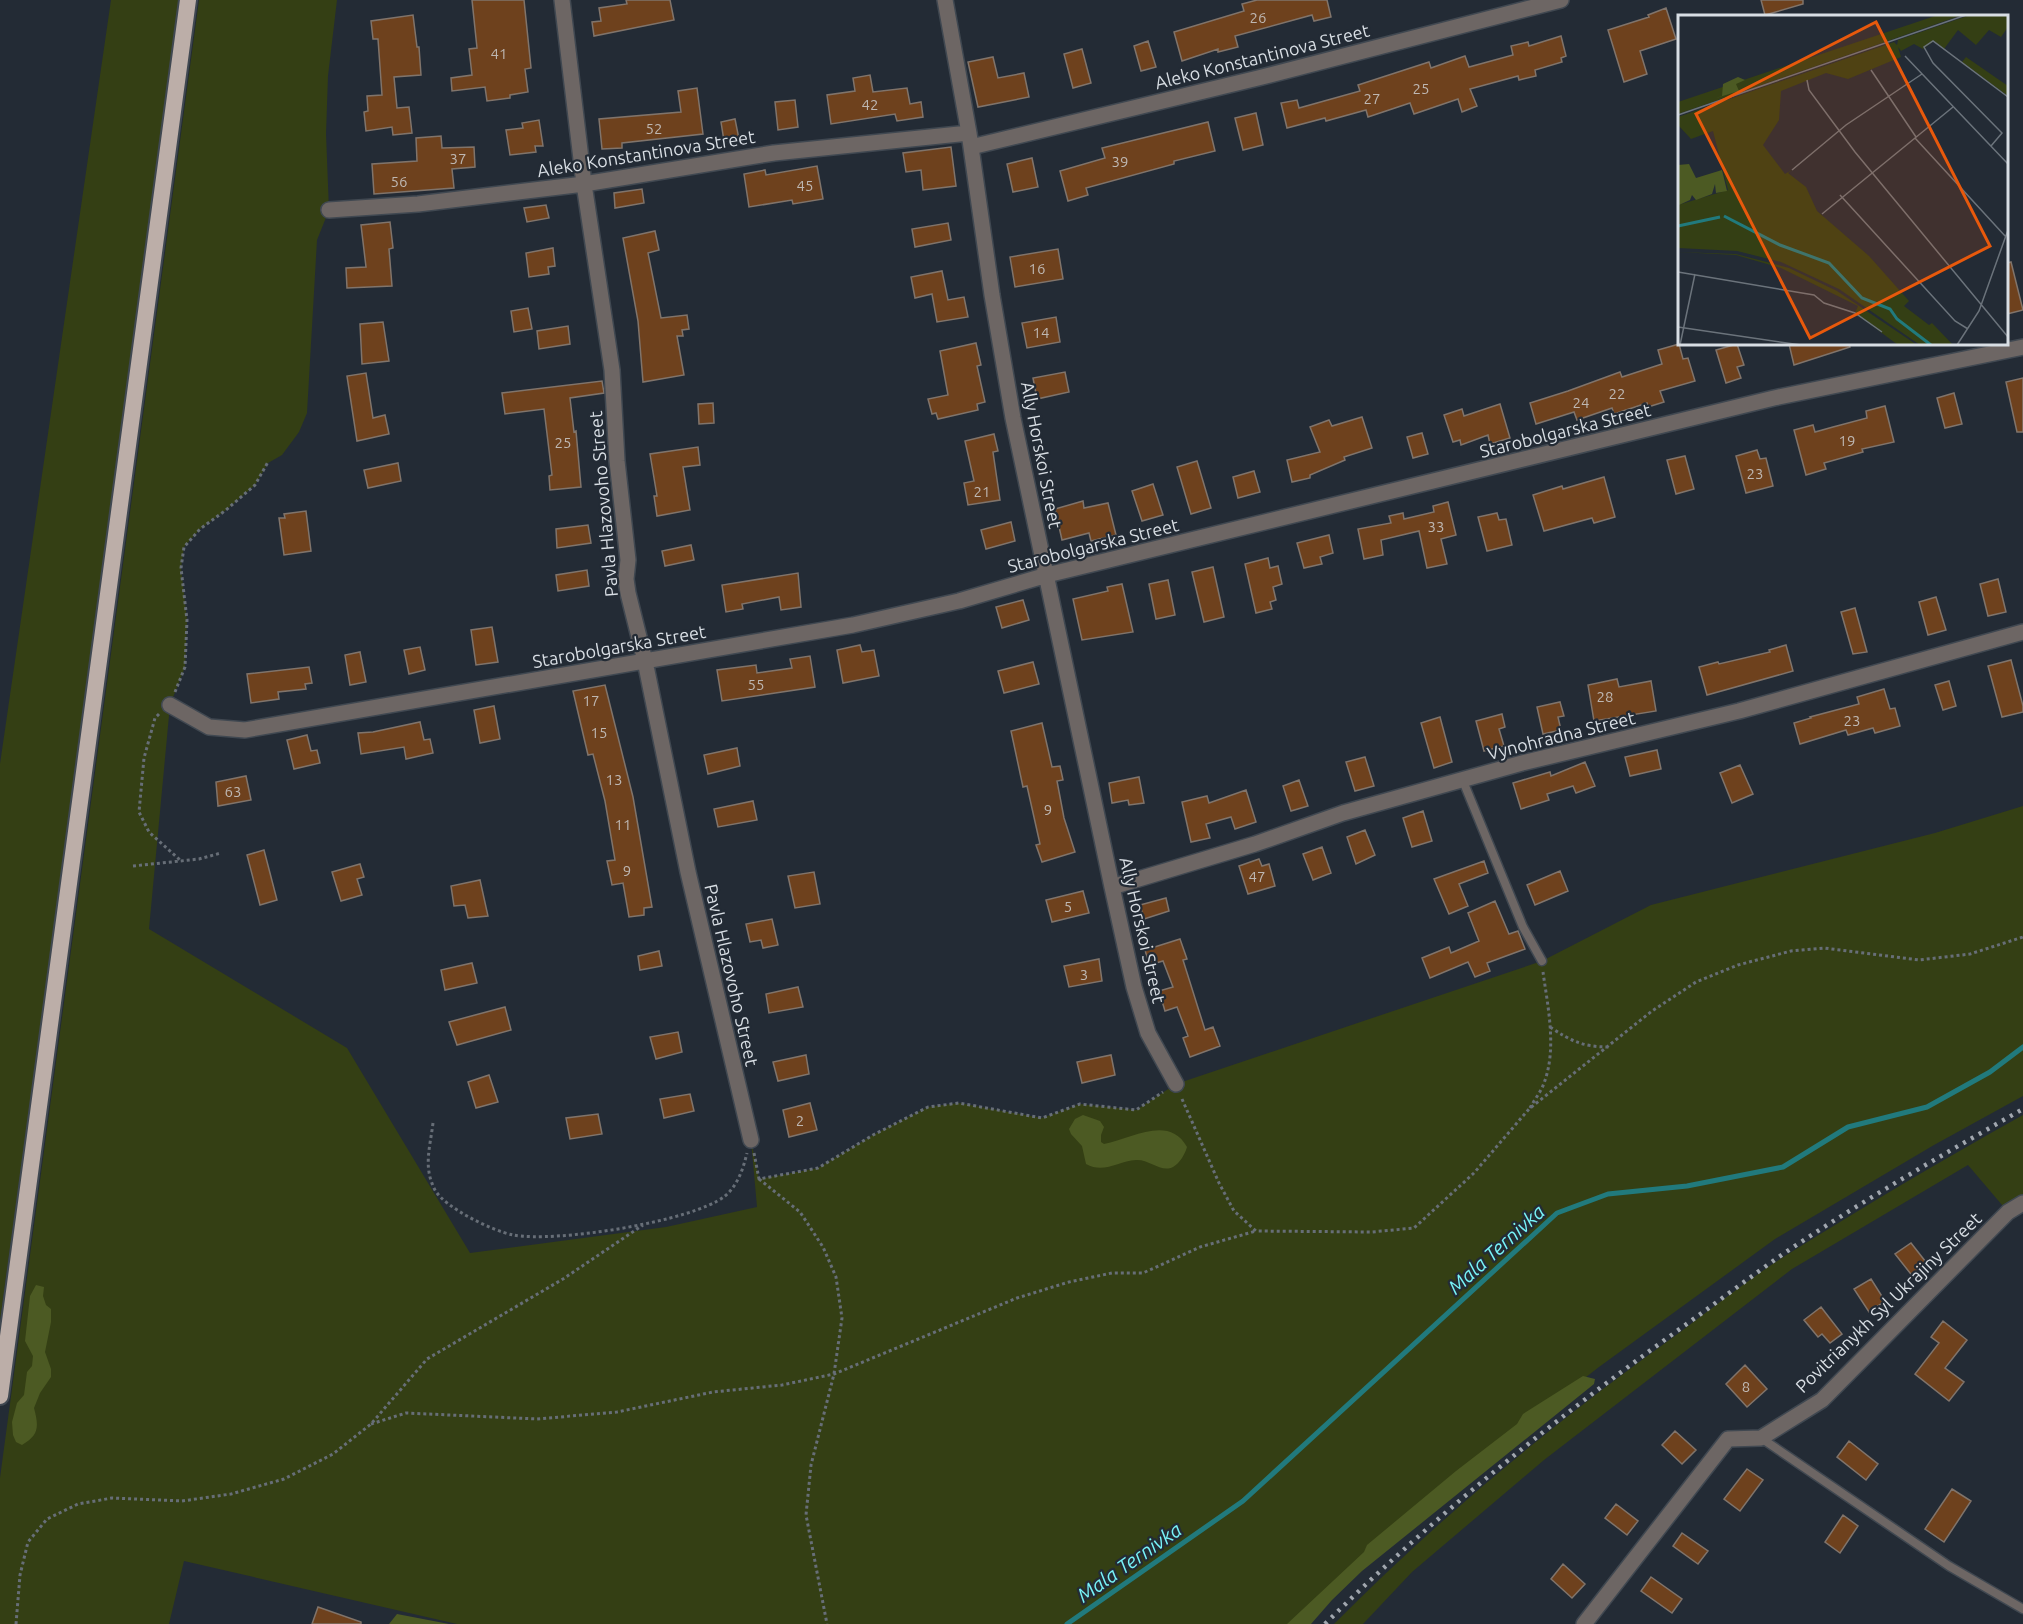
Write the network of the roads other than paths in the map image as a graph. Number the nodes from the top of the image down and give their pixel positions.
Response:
1 (188, 0) edge
2 (562, 0) edge
3 (945, 0) edge
4 (1561, 0) edge
5 (970, 140) junction
6 (584, 184) junction
7 (329, 210) dead end
8 (2023, 347) edge
9 (1047, 575) junction
10 (2023, 632) edge
11 (645, 662) junction
12 (170, 705) road end
13 (1463, 781) junction
14 (1112, 887) junction
15 (1542, 961) road end
16 (1176, 1084) road end
17 (751, 1140) road end
18 (2023, 1203) edge
19 (0, 1396) edge
20 (1761, 1438) junction
21 (2023, 1609) edge
22 (1584, 1624) edge

1 - 19 highway
2 - 6 street, Pavla Hlazovoho Street
3 - 5 street, Ally Horskoi Street
4 - 5 street, Aleko Konstantinova Street
5 - 6 street, Aleko Konstantinova Street
5 - 9 street, Ally Horskoi Street
6 - 7 street, Aleko Konstantinova Street
6 - 11 street, Pavla Hlazovoho Street
8 - 9 street, Starobolgarska Street
9 - 11 street, Starobolgarska Street
9 - 14 street, Ally Horskoi Street
10 - 13 street, Vynohradna Street
11 - 12 street, Starobolgarska Street
11 - 17 street, Pavla Hlazovoho Street
13 - 14 street, Vynohradna Street
13 - 15 lane
14 - 16 street, Ally Horskoi Street
18 - 20 street, Povitrianykh Syl Ukrajiny Street
20 - 21 lane
20 - 22 street

